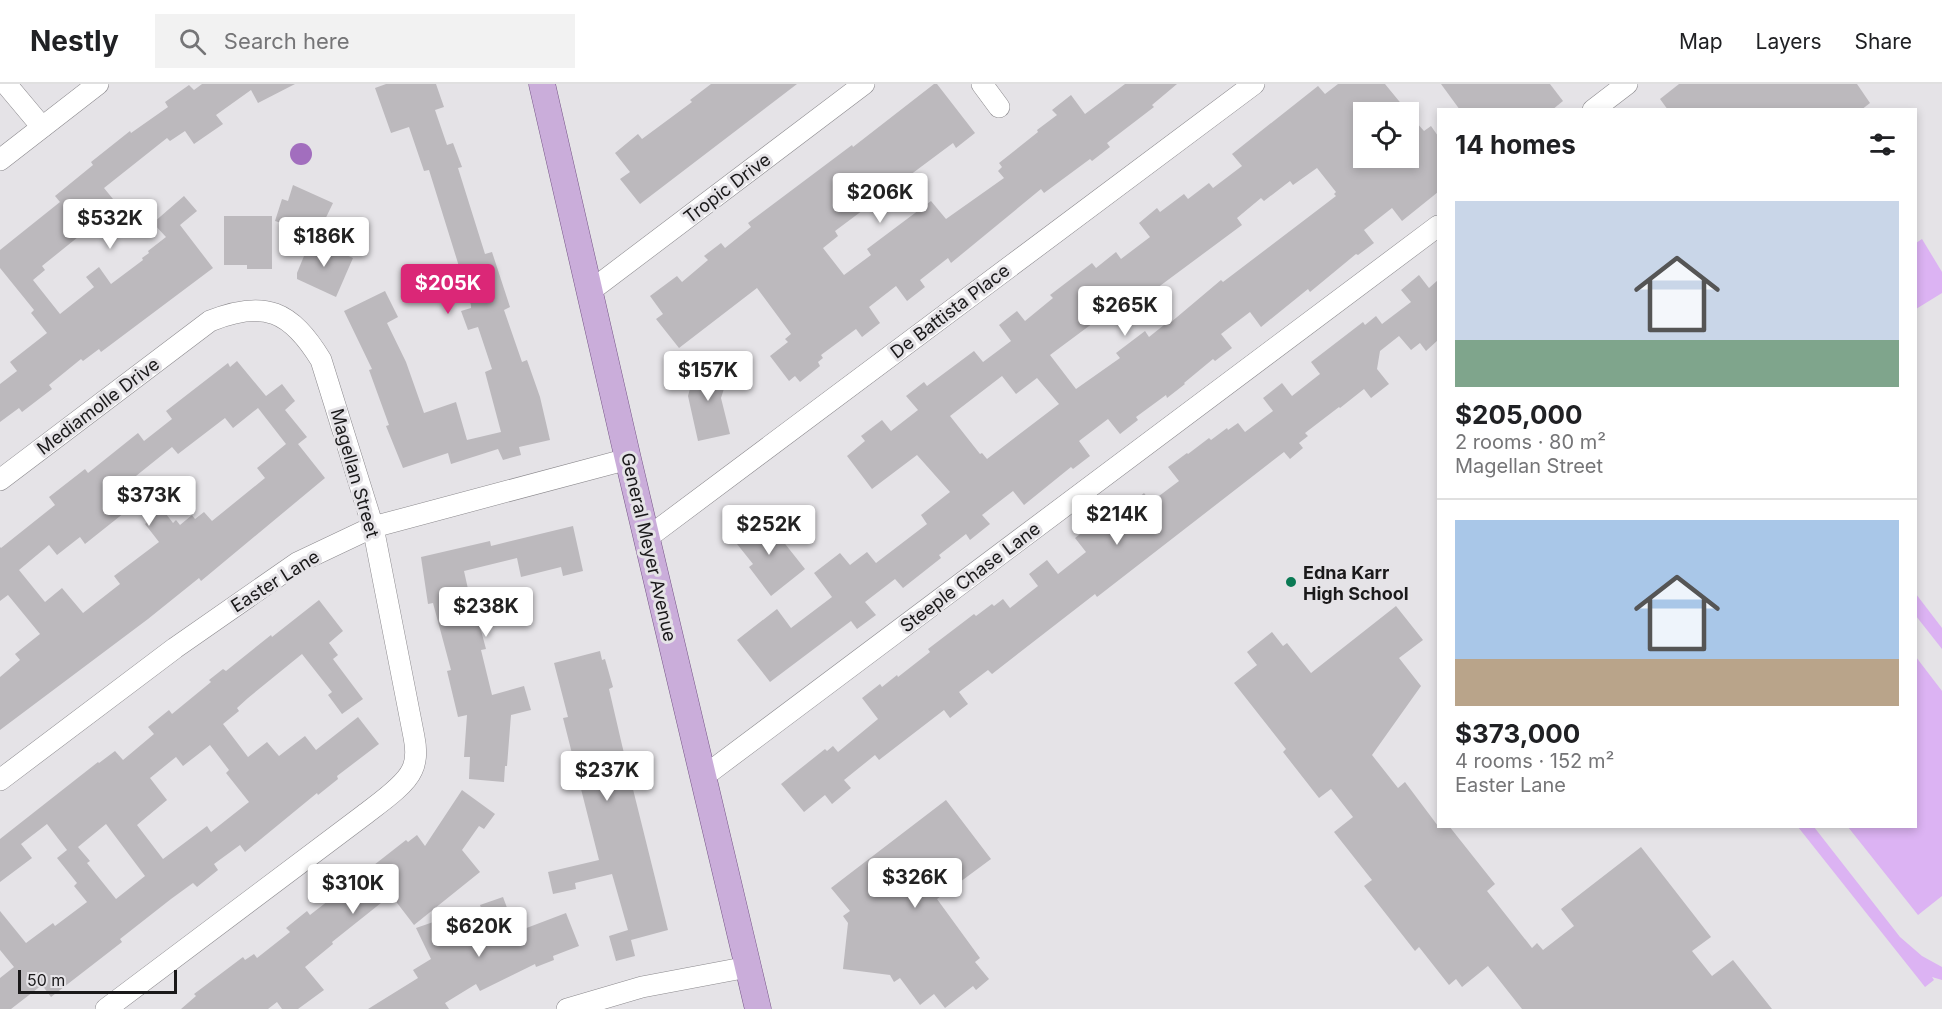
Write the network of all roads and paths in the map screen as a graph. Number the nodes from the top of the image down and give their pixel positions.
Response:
1 (6, 84) edge
2 (98, 84) edge
3 (542, 84) edge
4 (864, 84) edge
5 (982, 84) edge
6 (1254, 84) edge
7 (1627, 84) edge
8 (999, 106) dead end
9 (1596, 108) edge
10 (42, 127) junction
11 (0, 160) edge
12 (1437, 227) edge
13 (589, 292) junction
14 (195, 332) joint
15 (628, 459) junction
16 (0, 480) edge
17 (373, 527) junction
18 (647, 538) junction
19 (704, 777) junction
20 (0, 780) edge
21 (748, 967) junction
22 (106, 1009) edge
23 (567, 1009) edge
24 (758, 1009) edge

1 - 10 street
2 - 10 street
3 - 13 main road, General Meyer Avenue
4 - 13 street, Tropic Drive
5 - 8 street
6 - 18 street, De Battista Place
7 - 9 street
10 - 11 street
12 - 19 street, Steeple Chase Lane
13 - 15 main road, General Meyer Avenue
14 - 16 street, Mediamolle Drive
14 - 17 street, Magellan Street
15 - 17 street, Easter Lane
15 - 18 main road, General Meyer Avenue
17 - 20 street, Easter Lane
17 - 22 street, Magellan Street
18 - 19 main road, General Meyer Avenue
19 - 21 main road, General Meyer Avenue
21 - 23 street
21 - 24 main road, General Meyer Avenue

